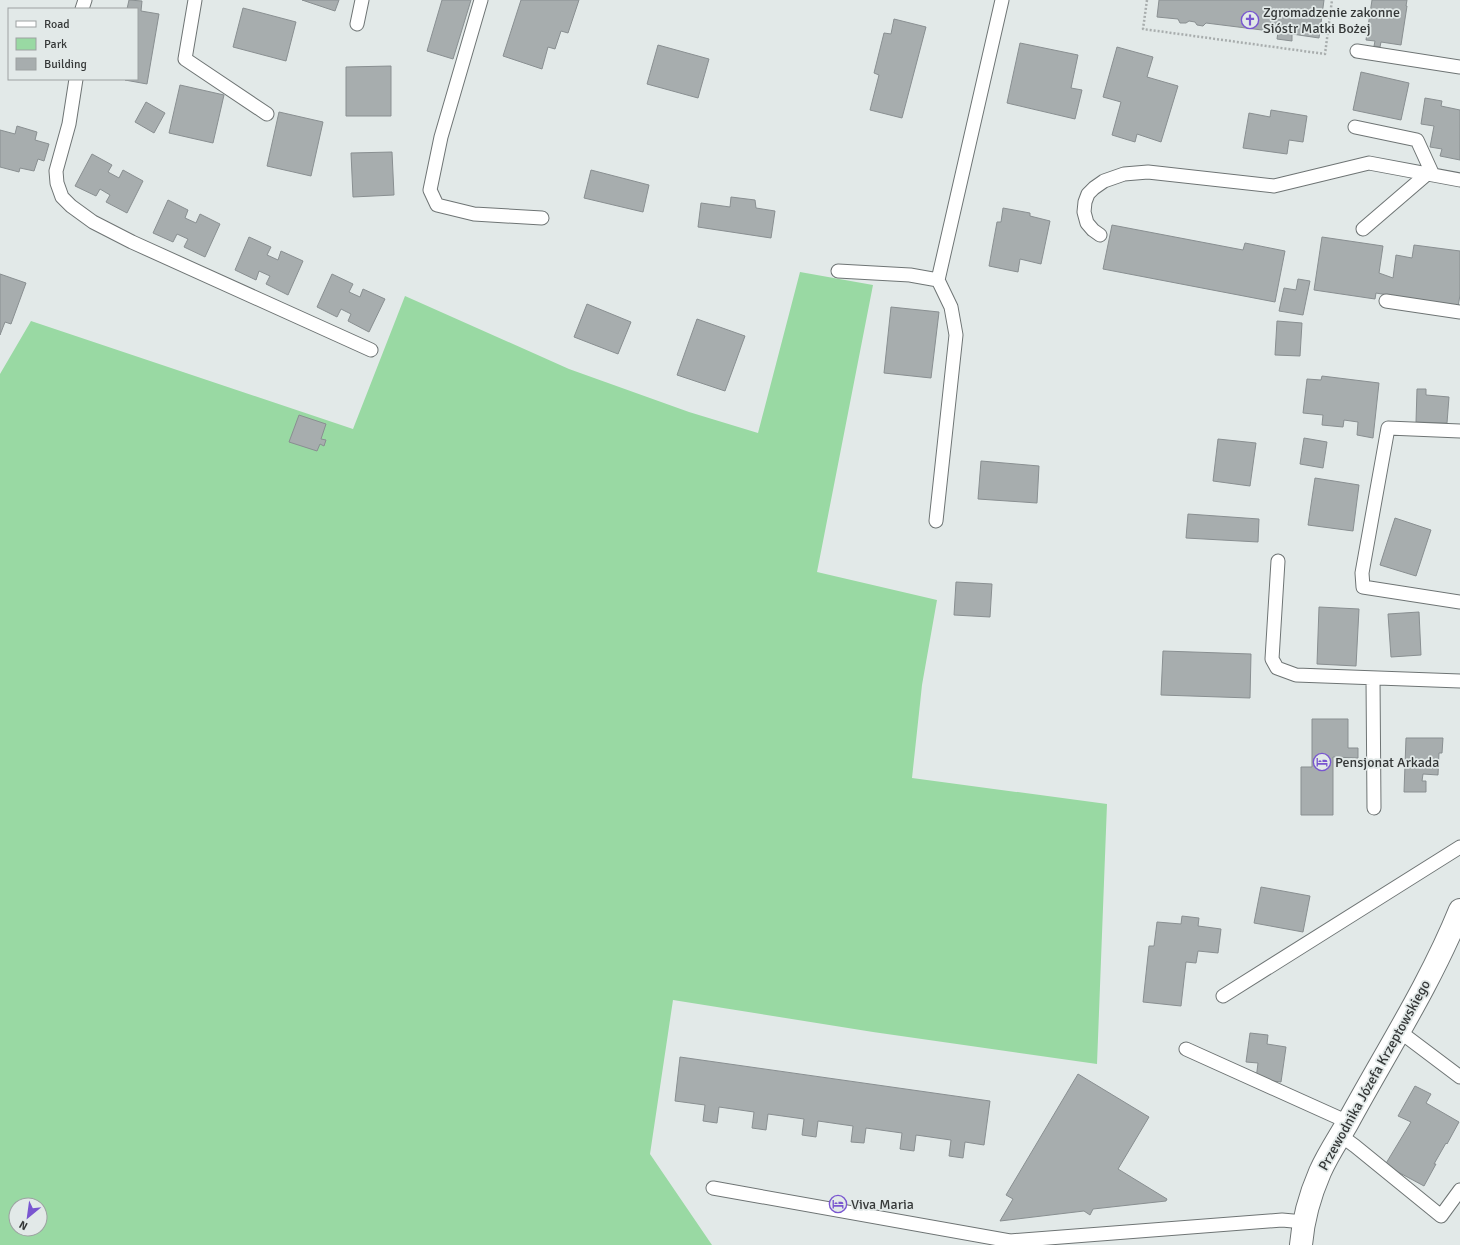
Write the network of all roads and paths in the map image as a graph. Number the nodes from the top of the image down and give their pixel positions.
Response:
1 (195, 0) edge
2 (362, 0) edge
3 (481, 0) edge
4 (1002, 0) edge
5 (1147, 0) edge
6 (1332, 0) edge
7 (357, 24) dead end
8 (1357, 51) dead end
9 (1460, 67) edge
10 (76, 80) edge
11 (267, 114) dead end
12 (1355, 127) dead end
13 (1430, 175) junction
14 (1460, 180) edge
15 (542, 218) dead end
16 (1363, 229) dead end
17 (1100, 235) dead end
18 (838, 271) dead end
19 (938, 280) junction
20 (1386, 302) dead end
21 (1460, 312) edge
22 (371, 350) dead end
23 (1460, 431) edge
24 (936, 521) dead end
25 (1278, 561) dead end
26 (1460, 602) edge
27 (1373, 678) junction
28 (1460, 681) edge
29 (1374, 808) dead end
30 (1460, 847) edge
31 (1460, 910) edge
32 (1223, 996) dead end
33 (1399, 1031) junction
34 (1186, 1049) dead end
35 (1460, 1077) edge
36 (1344, 1129) junction
37 (713, 1188) dead end
38 (1460, 1190) edge
39 (1304, 1222) junction
40 (1009, 1243) edge
41 (1301, 1245) edge

1 - 11 lane
2 - 7 lane
3 - 15 lane
4 - 19 lane
5 - 6 path
8 - 9 lane
10 - 22 lane
12 - 13 lane
13 - 14 lane
13 - 16 lane
13 - 17 lane
18 - 19 lane
19 - 24 lane
20 - 21 lane
23 - 26 lane
25 - 27 lane
27 - 28 lane
27 - 29 lane
30 - 32 lane
31 - 33 street, Przewodnika Józefa Krzeptowskiego
33 - 35 lane
33 - 36 street, Przewodnika Józefa Krzeptowskiego
34 - 36 lane
36 - 38 lane
36 - 39 street, Przewodnika Józefa Krzeptowskiego
37 - 40 lane
39 - 40 lane
39 - 41 street, Przewodnika Józefa Krzeptowskiego

